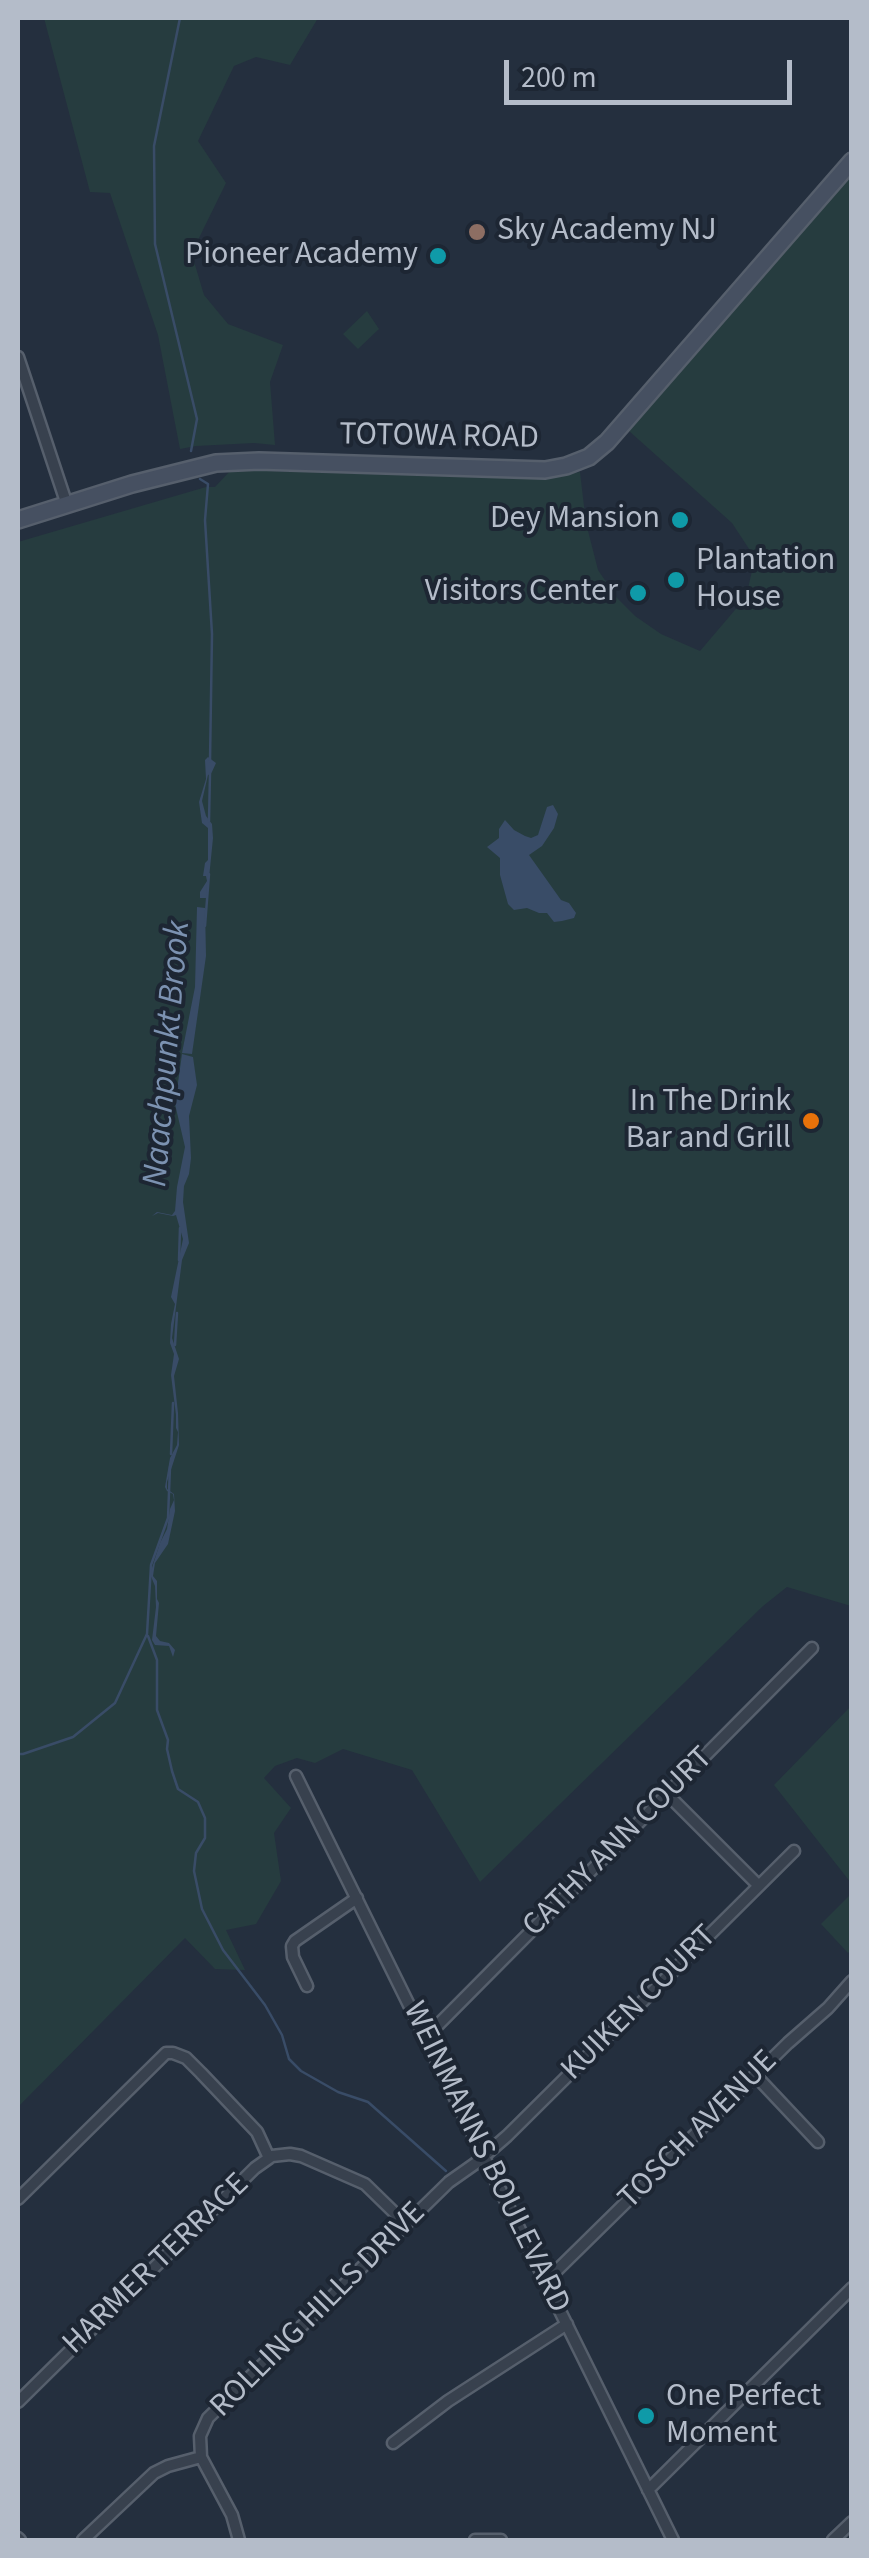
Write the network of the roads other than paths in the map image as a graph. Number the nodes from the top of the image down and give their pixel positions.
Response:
1 (852, 162) edge
2 (18, 357) edge
3 (67, 504) junction
4 (18, 520) edge
5 (812, 1648) dead end
6 (296, 1776) dead end
7 (668, 1795) junction
8 (794, 1851) dead end
9 (758, 1886) junction
10 (358, 1898) junction
11 (852, 1981) edge
12 (306, 1986) dead end
13 (426, 2037) junction
14 (754, 2076) junction
15 (818, 2142) dead end
16 (485, 2156) junction
17 (269, 2158) junction
18 (18, 2199) edge
19 (406, 2224) junction
20 (546, 2280) junction
21 (852, 2288) edge
22 (567, 2324) junction
23 (18, 2400) edge
24 (393, 2443) dead end
25 (200, 2458) junction
26 (648, 2490) junction
27 (852, 2522) edge
28 (83, 2540) edge
29 (240, 2540) edge
30 (474, 2540) edge
31 (501, 2540) edge
32 (671, 2540) edge
33 (833, 2540) edge

1 - 3 main road, TOTOWA ROAD
2 - 3 street
3 - 4 main road, TOTOWA ROAD
5 - 7 street, CATHY ANN COURT
6 - 10 street, WEINMANNS BOULEVARD
7 - 9 street
7 - 13 street, CATHY ANN COURT
8 - 9 street, KUIKEN COURT
9 - 16 street, KUIKEN COURT
10 - 12 street
10 - 13 street, WEINMANNS BOULEVARD
11 - 14 street, TOSCH AVENUE
13 - 16 street, WEINMANNS BOULEVARD
14 - 15 street
14 - 20 street, TOSCH AVENUE
16 - 19 street, ROLLING HILLS DRIVE
16 - 20 street, WEINMANNS BOULEVARD
17 - 18 street
17 - 19 street, HARMER TERRACE
17 - 23 street, HARMER TERRACE
19 - 25 street, ROLLING HILLS DRIVE
20 - 22 street, WEINMANNS BOULEVARD
21 - 26 street
22 - 24 street
22 - 26 street, WEINMANNS BOULEVARD
25 - 28 street
25 - 29 street, ROLLING HILLS DRIVE
26 - 32 street, WEINMANNS BOULEVARD
27 - 33 street
30 - 31 street

